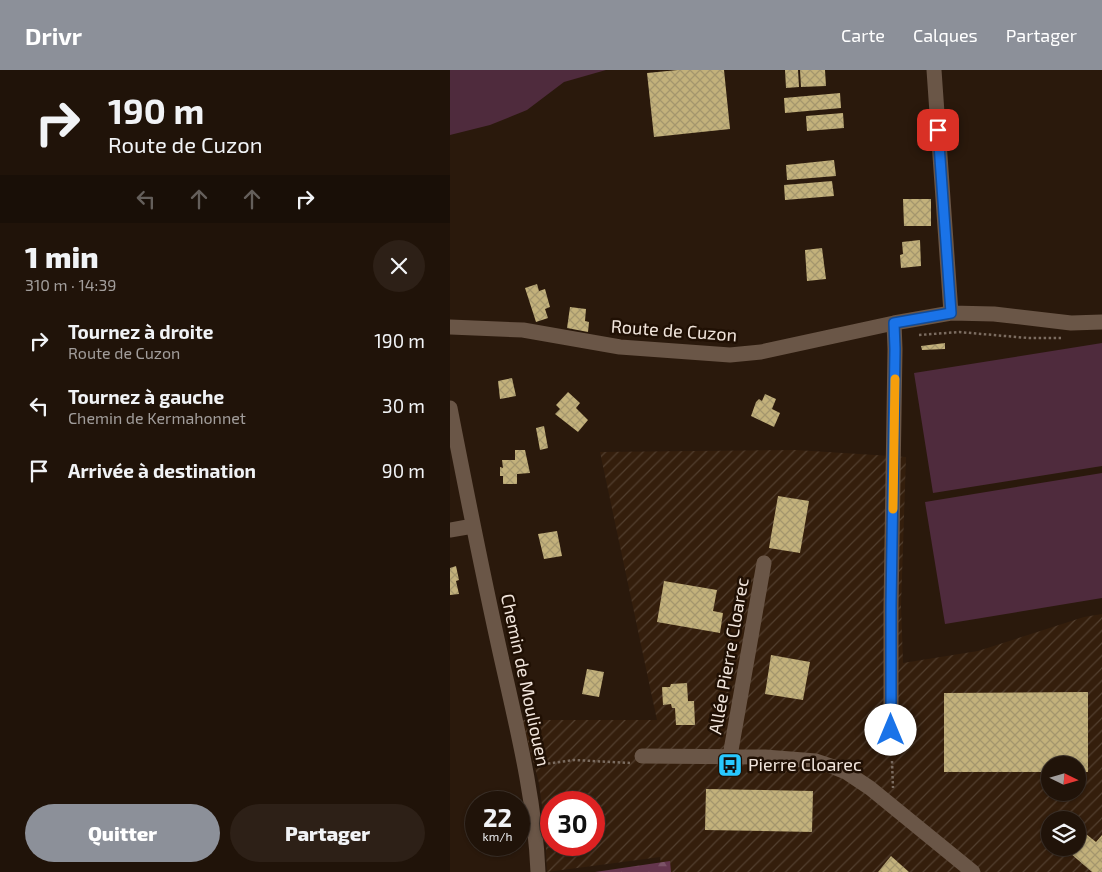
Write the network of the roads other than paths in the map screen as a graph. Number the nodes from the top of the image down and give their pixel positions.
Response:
1 (934, 70) edge
2 (951, 313) junction
3 (1102, 322) edge
4 (894, 323) junction
5 (450, 327) edge
6 (450, 408) edge
7 (473, 526) junction
8 (450, 530) edge
9 (764, 563) dead end
10 (891, 748) road end
11 (642, 756) road end
12 (730, 756) junction
13 (538, 872) edge
14 (973, 872) edge

1 - 2 street
2 - 3 street, Route de Cuzon
2 - 4 street, Route de Cuzon
4 - 5 street, Route de Cuzon
4 - 10 street
6 - 7 street, Chemin de Mouliouen
7 - 8 street
7 - 13 street, Chemin de Mouliouen
9 - 12 street, Allée Pierre Cloarec
11 - 12 street
12 - 14 street

